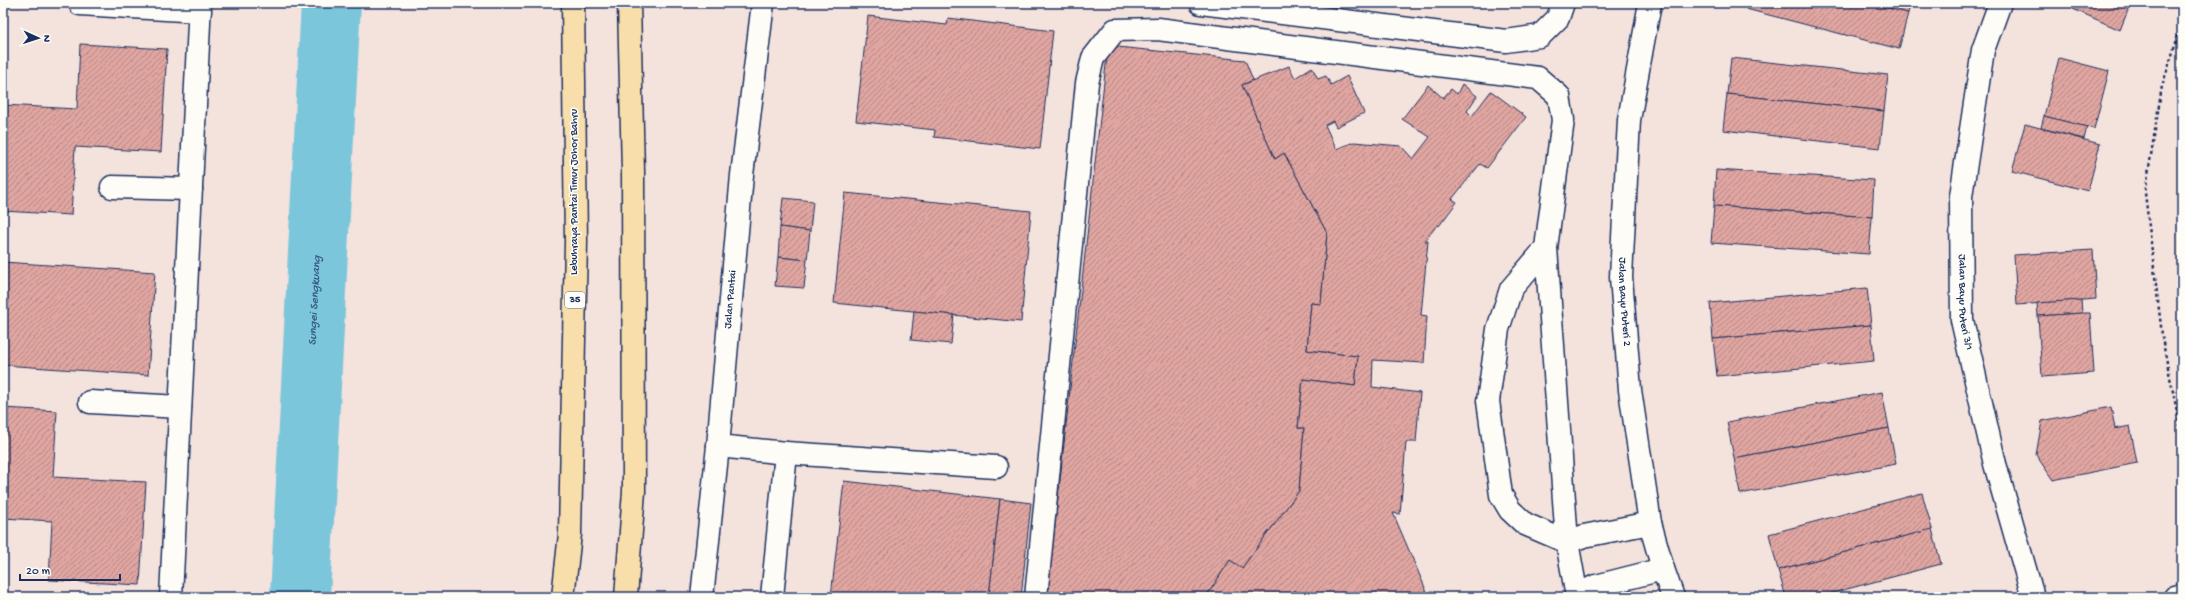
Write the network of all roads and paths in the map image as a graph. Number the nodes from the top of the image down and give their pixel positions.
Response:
1 (573, 3) edge
2 (629, 3) edge
3 (763, 3) edge
4 (1201, 3) edge
5 (1562, 3) edge
6 (1650, 3) edge
7 (2000, 3) edge
8 (80, 4) dead end
9 (200, 7) edge
10 (2182, 24) edge
11 (112, 187) dead end
12 (191, 189) junction
13 (1546, 248) junction
14 (90, 402) dead end
15 (180, 407) junction
16 (2182, 436) edge
17 (718, 446) junction
18 (786, 453) junction
19 (996, 467) dead end
20 (1650, 523) junction
21 (1567, 542) junction
22 (1663, 569) junction
23 (2182, 595) edge
24 (1576, 596) edge
25 (171, 597) edge
26 (563, 597) edge
27 (626, 597) edge
28 (702, 597) edge
29 (772, 597) edge
30 (1036, 597) edge
31 (1673, 597) edge
32 (2033, 597) edge
33 (2175, 597) edge

1 - 26 highway, Lebuhraya Pantai Timur Johor Bahru / 35
2 - 27 highway
3 - 17 street, Jalan Pantai
4 - 5 street
6 - 20 street, Jalan Bayu Puteri 2
7 - 32 street, Jalan Bayu Puteri 3/1
8 - 9 street
9 - 12 street
10 - 16 path
11 - 12 street
12 - 15 street
13 - 21 street
13 - 21 street
13 - 30 street
14 - 15 street
15 - 25 street
17 - 18 street
17 - 28 street, Jalan Pantai
18 - 19 street
18 - 29 street
20 - 21 street
20 - 22 street, Jalan Bayu Puteri 2
21 - 24 street
22 - 24 street
22 - 31 street, Jalan Bayu Puteri 2
23 - 33 street

